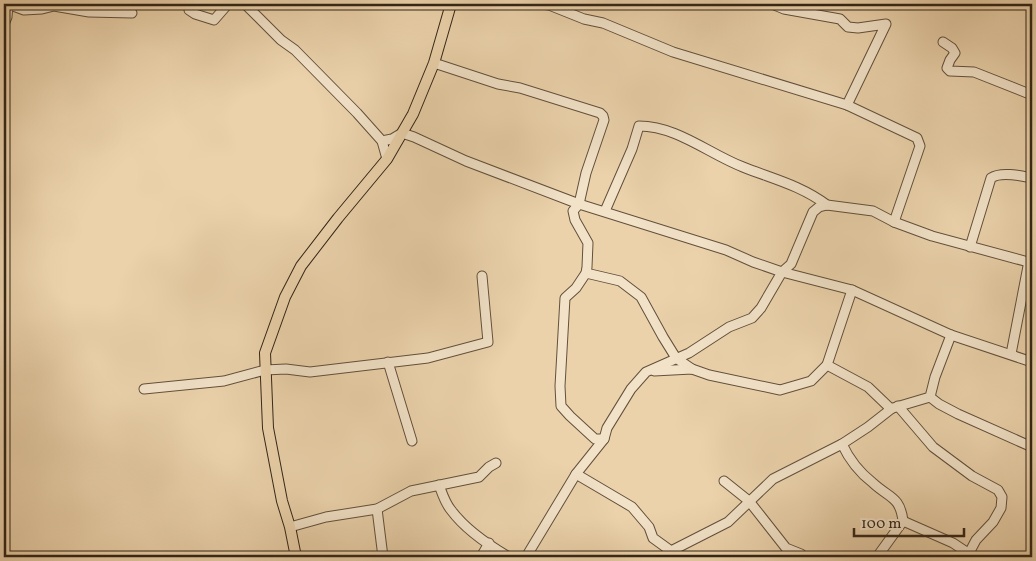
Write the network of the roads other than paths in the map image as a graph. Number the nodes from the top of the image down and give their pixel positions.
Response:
1 (8, 4) edge
2 (228, 4) edge
3 (244, 4) edge
4 (451, 4) edge
5 (542, 4) edge
6 (772, 4) edge
7 (190, 10) dead end
8 (132, 13) dead end
9 (4, 24) edge
10 (943, 42) dead end
11 (434, 63) junction
12 (1032, 95) edge
13 (847, 105) junction
14 (402, 133) junction
15 (382, 141) junction
16 (387, 159) junction
17 (1032, 178) edge
18 (579, 204) junction
19 (827, 204) junction
20 (605, 211) junction
21 (894, 222) junction
22 (970, 247) junction
23 (1030, 262) edge
24 (782, 272) junction
25 (586, 273) junction
26 (482, 276) dead end
27 (852, 290) junction
28 (951, 335) junction
29 (1011, 354) junction
30 (676, 358) junction
31 (388, 362) junction
32 (1032, 362) edge
33 (827, 365) junction
34 (692, 369) junction
35 (265, 370) junction
36 (646, 372) junction
37 (144, 389) dead end
38 (930, 397) junction
39 (894, 407) junction
40 (604, 439) junction
41 (412, 441) dead end
42 (842, 444) junction
43 (1032, 447) edge
44 (496, 463) dead end
45 (576, 474) junction
46 (724, 481) dead end
47 (439, 485) junction
48 (749, 501) junction
49 (377, 509) junction
50 (903, 521) junction
51 (290, 527) junction
52 (488, 543) junction
53 (673, 554) edge
54 (526, 555) edge
55 (967, 555) edge
56 (296, 557) edge
57 (383, 557) edge
58 (481, 557) edge
59 (509, 557) edge
60 (515, 557) edge
61 (801, 557) edge
62 (877, 557) edge

1 - 8 street
1 - 9 street
2 - 7 street
3 - 15 street
4 - 11 main road
5 - 13 street
6 - 13 street
10 - 12 street
11 - 14 main road
11 - 18 street
13 - 21 street
14 - 15 street
14 - 16 main road
14 - 18 street
15 - 16 street
16 - 35 main road
17 - 22 street
18 - 20 street
18 - 25 street
19 - 20 street
19 - 21 street
19 - 24 street
20 - 24 street
21 - 22 street
22 - 23 street
23 - 29 street
24 - 27 street
24 - 30 street
25 - 30 street
25 - 40 street
26 - 31 street
27 - 28 street
27 - 33 street
28 - 29 street
28 - 38 street
29 - 32 street
30 - 34 street
30 - 36 street
31 - 35 street
31 - 41 street
33 - 34 street
33 - 39 street
34 - 36 street
35 - 37 street
35 - 51 main road
36 - 40 street
38 - 39 street
38 - 43 street
39 - 42 street
39 - 55 street
40 - 45 street
42 - 48 street
42 - 50 street
44 - 47 street
45 - 53 street
45 - 54 street
46 - 48 street
47 - 49 street
47 - 52 street
48 - 53 street
48 - 61 street
49 - 51 street
49 - 57 street
50 - 55 street
50 - 62 street
51 - 56 main road
52 - 58 street
52 - 59 street
54 - 60 street

